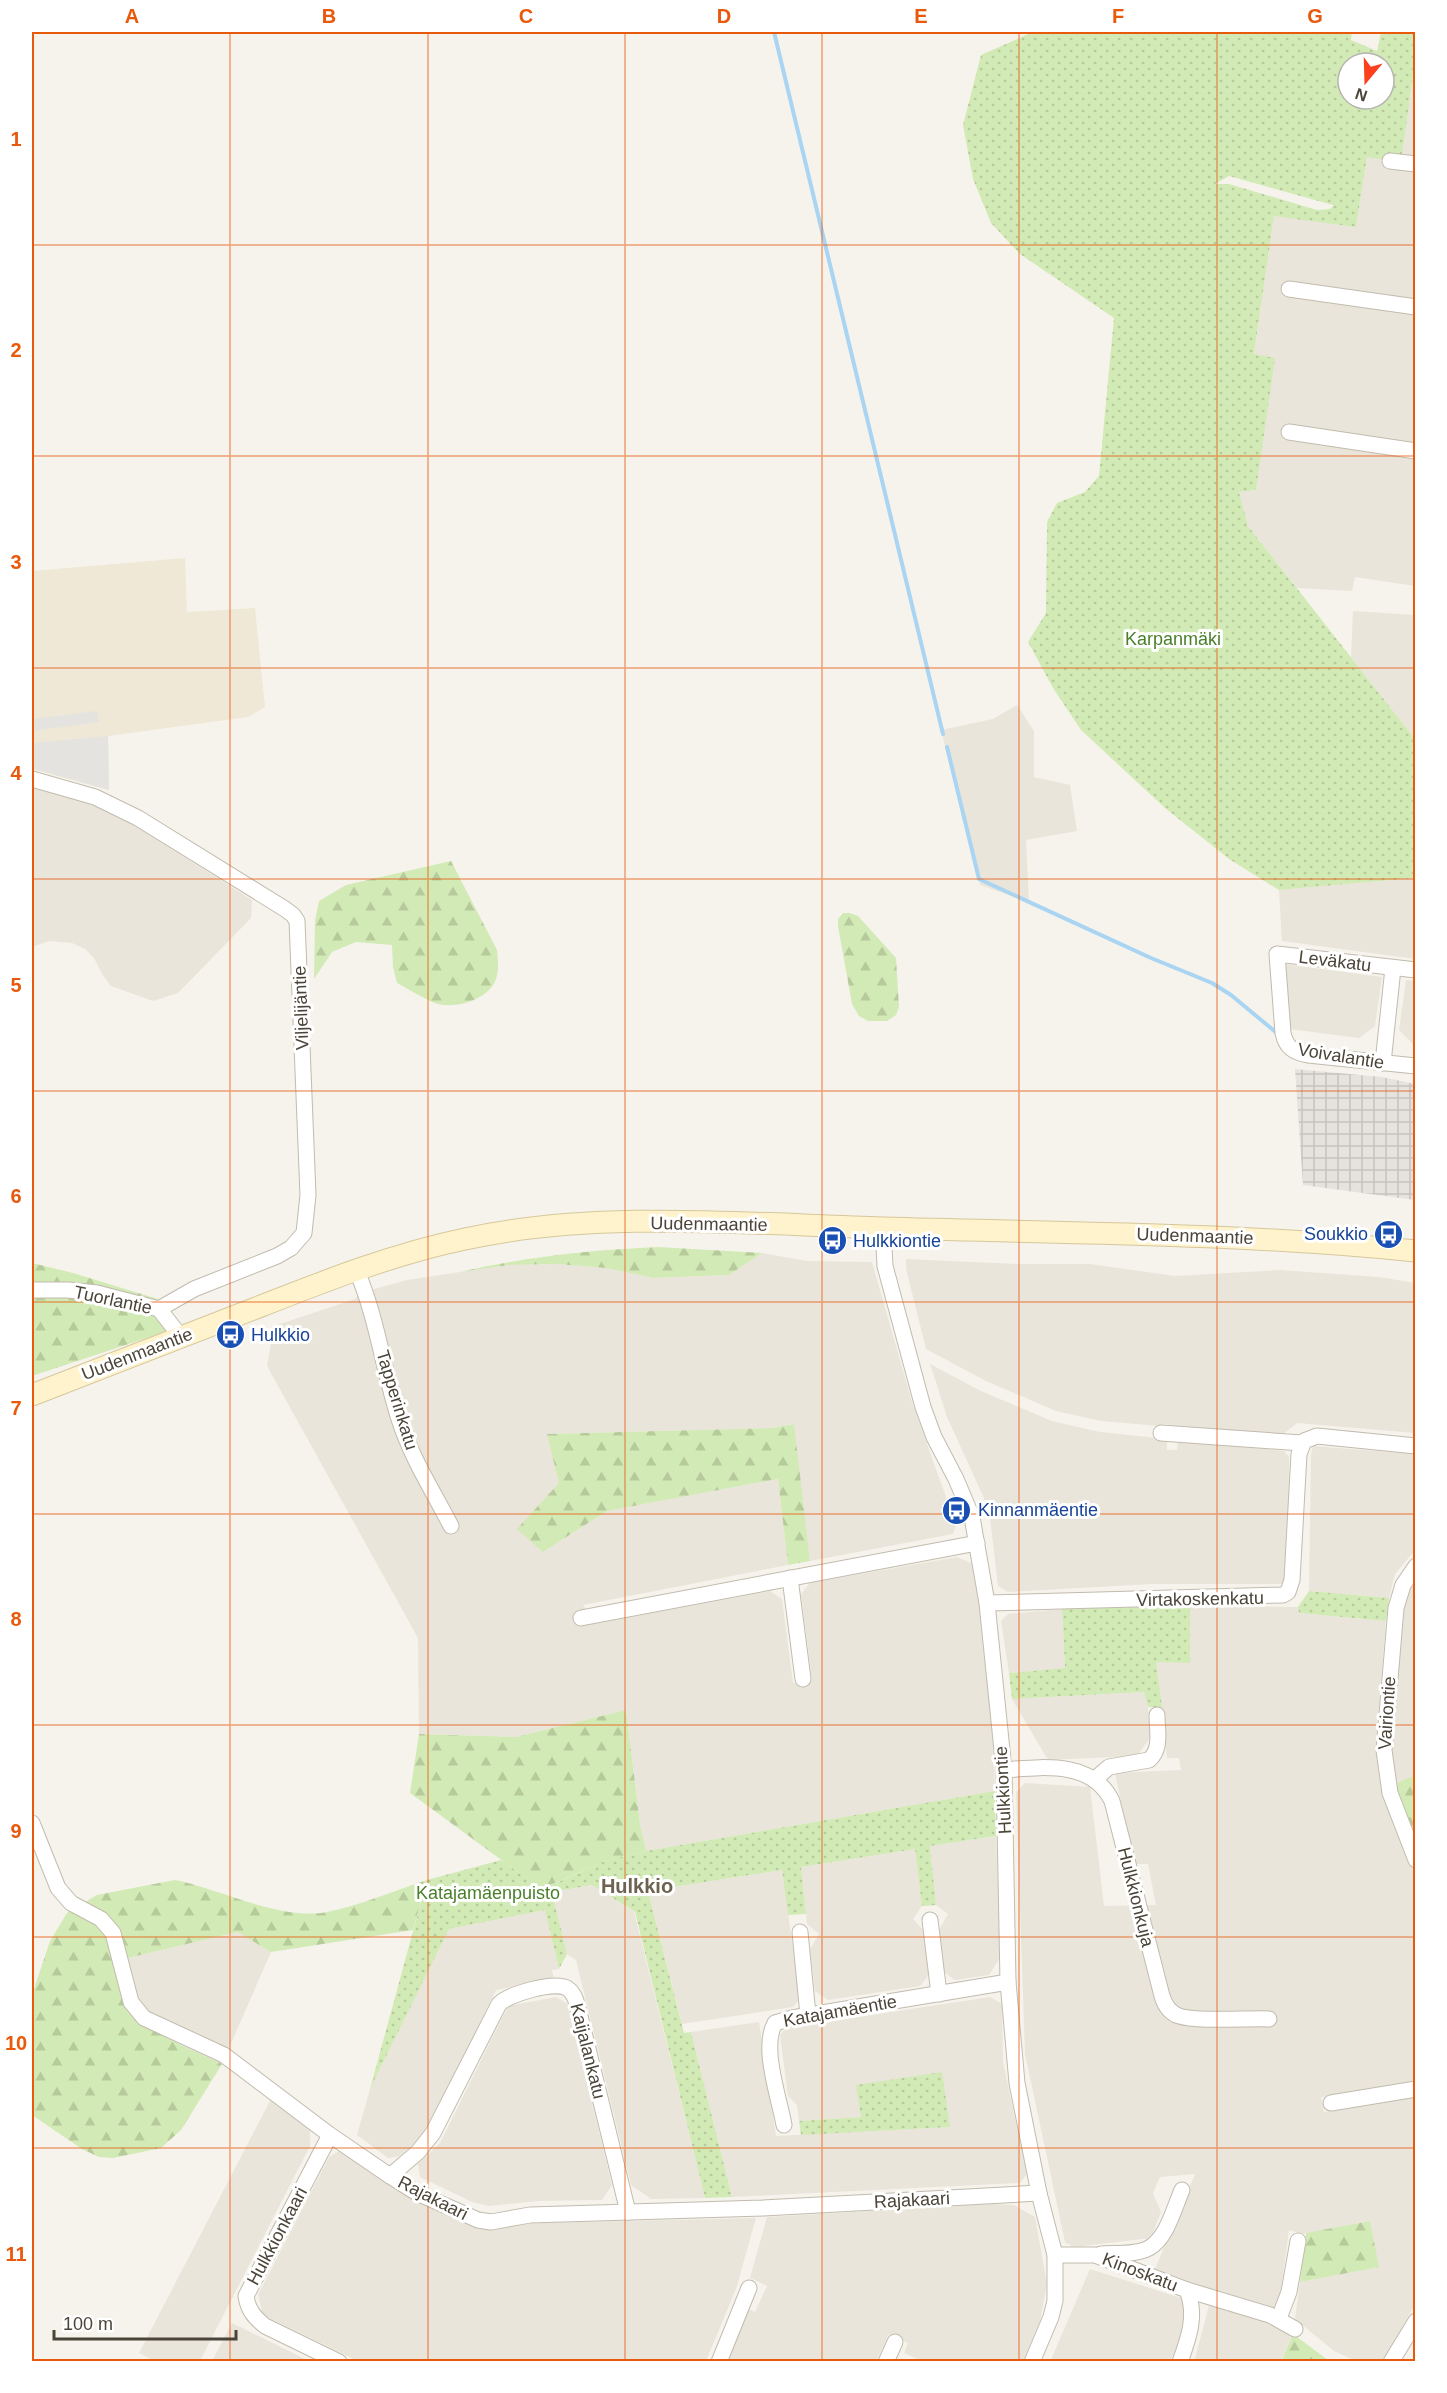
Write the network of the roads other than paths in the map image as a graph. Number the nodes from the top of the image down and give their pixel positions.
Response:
1 (1390, 160) dead end
2 (1416, 164) edge
3 (1289, 289) dead end
4 (1416, 307) edge
5 (1289, 432) dead end
6 (1416, 451) edge
7 (32, 779) edge
8 (1277, 954) joint
9 (1393, 968) junction
10 (1416, 970) edge
11 (1383, 1063) junction
12 (1416, 1066) edge
13 (884, 1228) junction
14 (1416, 1251) edge
15 (356, 1269) junction
16 (32, 1290) edge
17 (159, 1309) junction
18 (181, 1337) junction
19 (32, 1395) edge
20 (1161, 1433) dead end
21 (1302, 1443) junction
22 (1416, 1446) edge
23 (451, 1526) dead end
24 (977, 1543) junction
25 (1416, 1566) edge
26 (790, 1578) junction
27 (987, 1603) junction
28 (581, 1618) dead end
29 (803, 1678) dead end
30 (1157, 1715) dead end
31 (1004, 1770) junction
32 (1095, 1779) junction
33 (32, 1823) edge
34 (1416, 1860) edge
35 (930, 1920) dead end
36 (800, 1932) dead end
37 (1008, 1982) junction
38 (939, 1994) junction
39 (808, 2015) junction
40 (1269, 2019) dead end
41 (1416, 2089) edge
42 (1331, 2103) dead end
43 (784, 2125) dead end
44 (330, 2135) junction
45 (390, 2176) junction
46 (1182, 2190) dead end
47 (1039, 2193) junction
48 (628, 2212) junction
49 (1298, 2241) dead end
50 (1055, 2255) junction
51 (1095, 2255) junction
52 (749, 2288) dead end
53 (1187, 2290) junction
54 (1279, 2318) junction
55 (1416, 2321) edge
56 (1295, 2329) dead end
57 (890, 2353) edge
58 (339, 2361) edge
59 (719, 2361) edge
60 (904, 2361) edge
61 (1032, 2361) edge
62 (1180, 2361) edge
63 (1391, 2361) edge

1 - 2 street
3 - 4 street
5 - 6 street
7 - 17 street, Viljelijäntie
8 - 9 street, Leväkatu
8 - 11 street, Voivalantie
9 - 10 street, Leväkatu
9 - 11 street, Leväkatu
11 - 12 street, Voivalantie
13 - 14 main road, Uudenmaantie
13 - 15 main road, Uudenmaantie
13 - 24 street, Hulkkiontie
15 - 18 main road, Uudenmaantie
15 - 23 street, Tapperinkatu
16 - 17 street, Tuorlantie
17 - 18 street, Tuorlantie
18 - 19 main road, Uudenmaantie
20 - 21 street
21 - 22 street
21 - 27 street, Virtakoskenkatu
24 - 26 street
24 - 27 street, Hulkkiontie
25 - 34 street, Vairiontie
26 - 28 street
26 - 29 street
27 - 31 street, Hulkkiontie
30 - 32 street
31 - 32 street
31 - 37 street, Hulkkiontie
32 - 40 street, Hulkkionkuja
33 - 44 street, Rajakaari
35 - 38 street
36 - 39 street
37 - 38 street, Katajamäentie
37 - 47 street, Hulkkiontie
38 - 39 street, Katajamäentie
39 - 43 street, Katajamäentie
41 - 42 street
44 - 45 street, Rajakaari
44 - 58 street, Hulkkionkaari
45 - 48 street, Rajakaari
45 - 48 street, Kaijalankatu
46 - 51 street
47 - 48 street, Rajakaari
47 - 50 street, Hulkkiontie
49 - 54 street
50 - 51 street, Kinoskatu
50 - 61 street, Hulkkiontie
51 - 53 street, Kinoskatu
52 - 59 street
53 - 54 street
53 - 62 street, Kinoskatu
54 - 56 street
55 - 63 street
57 - 60 street

